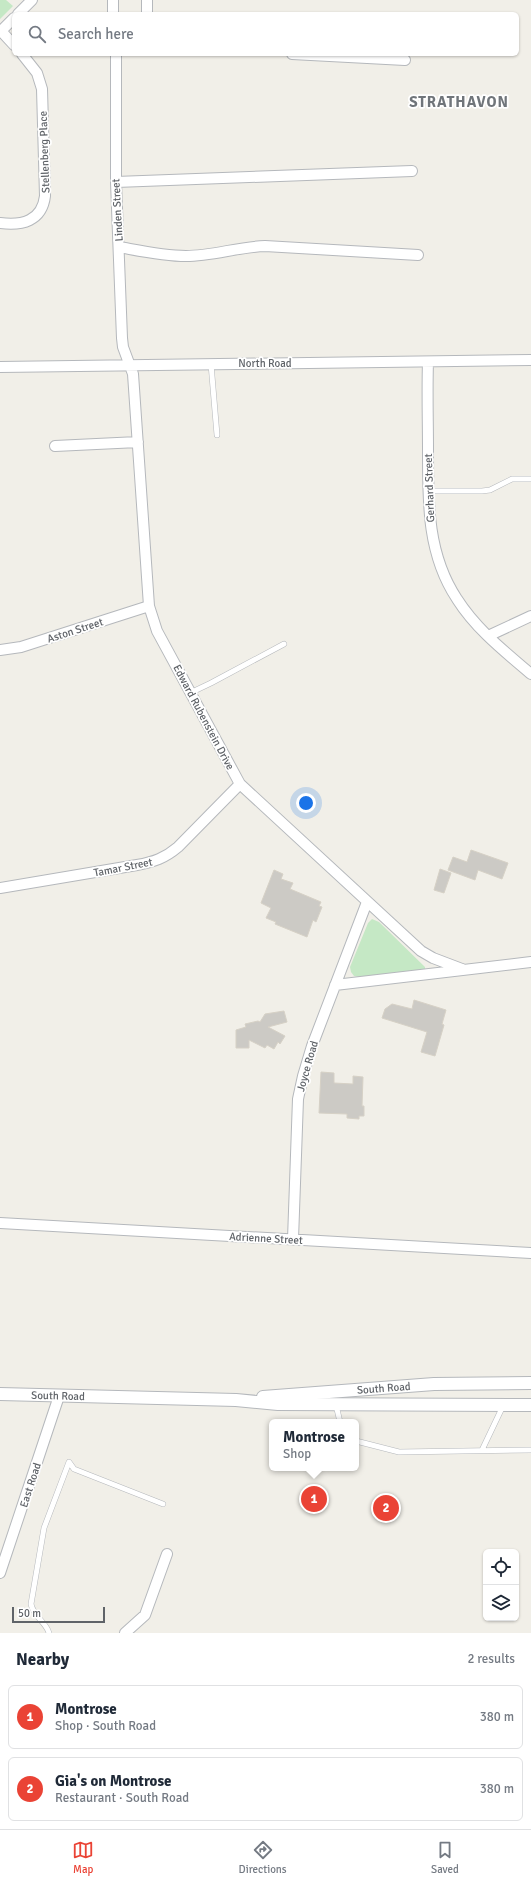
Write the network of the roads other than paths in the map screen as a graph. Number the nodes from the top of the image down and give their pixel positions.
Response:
1 (32, 0) edge
2 (113, 0) edge
3 (147, 0) edge
4 (20, 12) edge
5 (113, 12) edge
6 (147, 12) edge
7 (12, 20) edge
8 (0, 32) edge
9 (12, 43) edge
10 (24, 56) edge
11 (116, 56) edge
12 (330, 56) edge
13 (405, 60) dead end
14 (412, 171) dead end
15 (116, 182) junction
16 (0, 223) edge
17 (119, 247) junction
18 (418, 255) dead end
19 (531, 360) edge
20 (428, 362) junction
21 (130, 364) junction
22 (210, 364) junction
23 (0, 367) edge
24 (216, 435) dead end
25 (138, 442) junction
26 (55, 446) dead end
27 (531, 479) edge
28 (428, 491) junction
29 (149, 606) junction
30 (531, 616) edge
31 (488, 636) junction
32 (284, 644) dead end
33 (0, 650) edge
34 (531, 674) edge
35 (190, 693) junction
36 (240, 784) junction
37 (0, 888) edge
38 (367, 902) junction
39 (531, 962) edge
40 (462, 969) junction
41 (335, 985) junction
42 (0, 1223) edge
43 (293, 1239) junction
44 (531, 1253) edge
45 (531, 1382) edge
46 (0, 1394) edge
47 (59, 1396) junction
48 (236, 1400) junction
49 (336, 1405) junction
50 (503, 1405) junction
51 (531, 1405) edge
52 (339, 1419) edge
53 (359, 1442) edge
54 (482, 1450) junction
55 (531, 1450) edge
56 (162, 1504) dead end
57 (167, 1554) dead end
58 (3, 1555) edge
59 (0, 1573) edge
60 (49, 1633) edge
61 (125, 1633) edge

1 - 4 street
2 - 5 street
3 - 6 street
7 - 8 street
8 - 9 street
10 - 16 street, Stellenberg Place
11 - 15 street, Linden Street
12 - 13 street
14 - 15 street
15 - 17 street, Linden Street
17 - 18 street
17 - 21 street, Linden Street
19 - 20 street, North Road
20 - 22 street, North Road
20 - 28 street, Gerhard Street
21 - 22 street, North Road
21 - 23 street, North Road
21 - 25 street, Edward Rubenstein Drive
22 - 24 lane
25 - 26 street
25 - 29 street, Edward Rubenstein Drive
27 - 28 lane
28 - 31 street, Gerhard Street
29 - 33 street, Aston Street
29 - 35 street, Edward Rubenstein Drive
30 - 31 street
31 - 34 street, Gerhard Street
32 - 35 lane
35 - 36 street, Edward Rubenstein Drive
36 - 37 street, Tamar Street
36 - 38 street, Edward Rubenstein Drive
38 - 40 street, Edward Rubenstein Drive
38 - 41 street, Joyce Road
39 - 40 street, Edward Rubenstein Drive
40 - 41 street, Edward Rubenstein Drive
41 - 43 street, Joyce Road
42 - 43 street, Adrienne Street
43 - 44 street, Adrienne Street
45 - 48 street, South Road
46 - 47 street, South Road
47 - 48 street, South Road
47 - 58 street, East Road
48 - 49 street, South Road
49 - 50 street, South Road
49 - 52 lane
50 - 51 street, South Road
50 - 54 lane
53 - 54 lane
54 - 55 lane
56 - 60 lane
57 - 61 street
58 - 59 street, East Road

